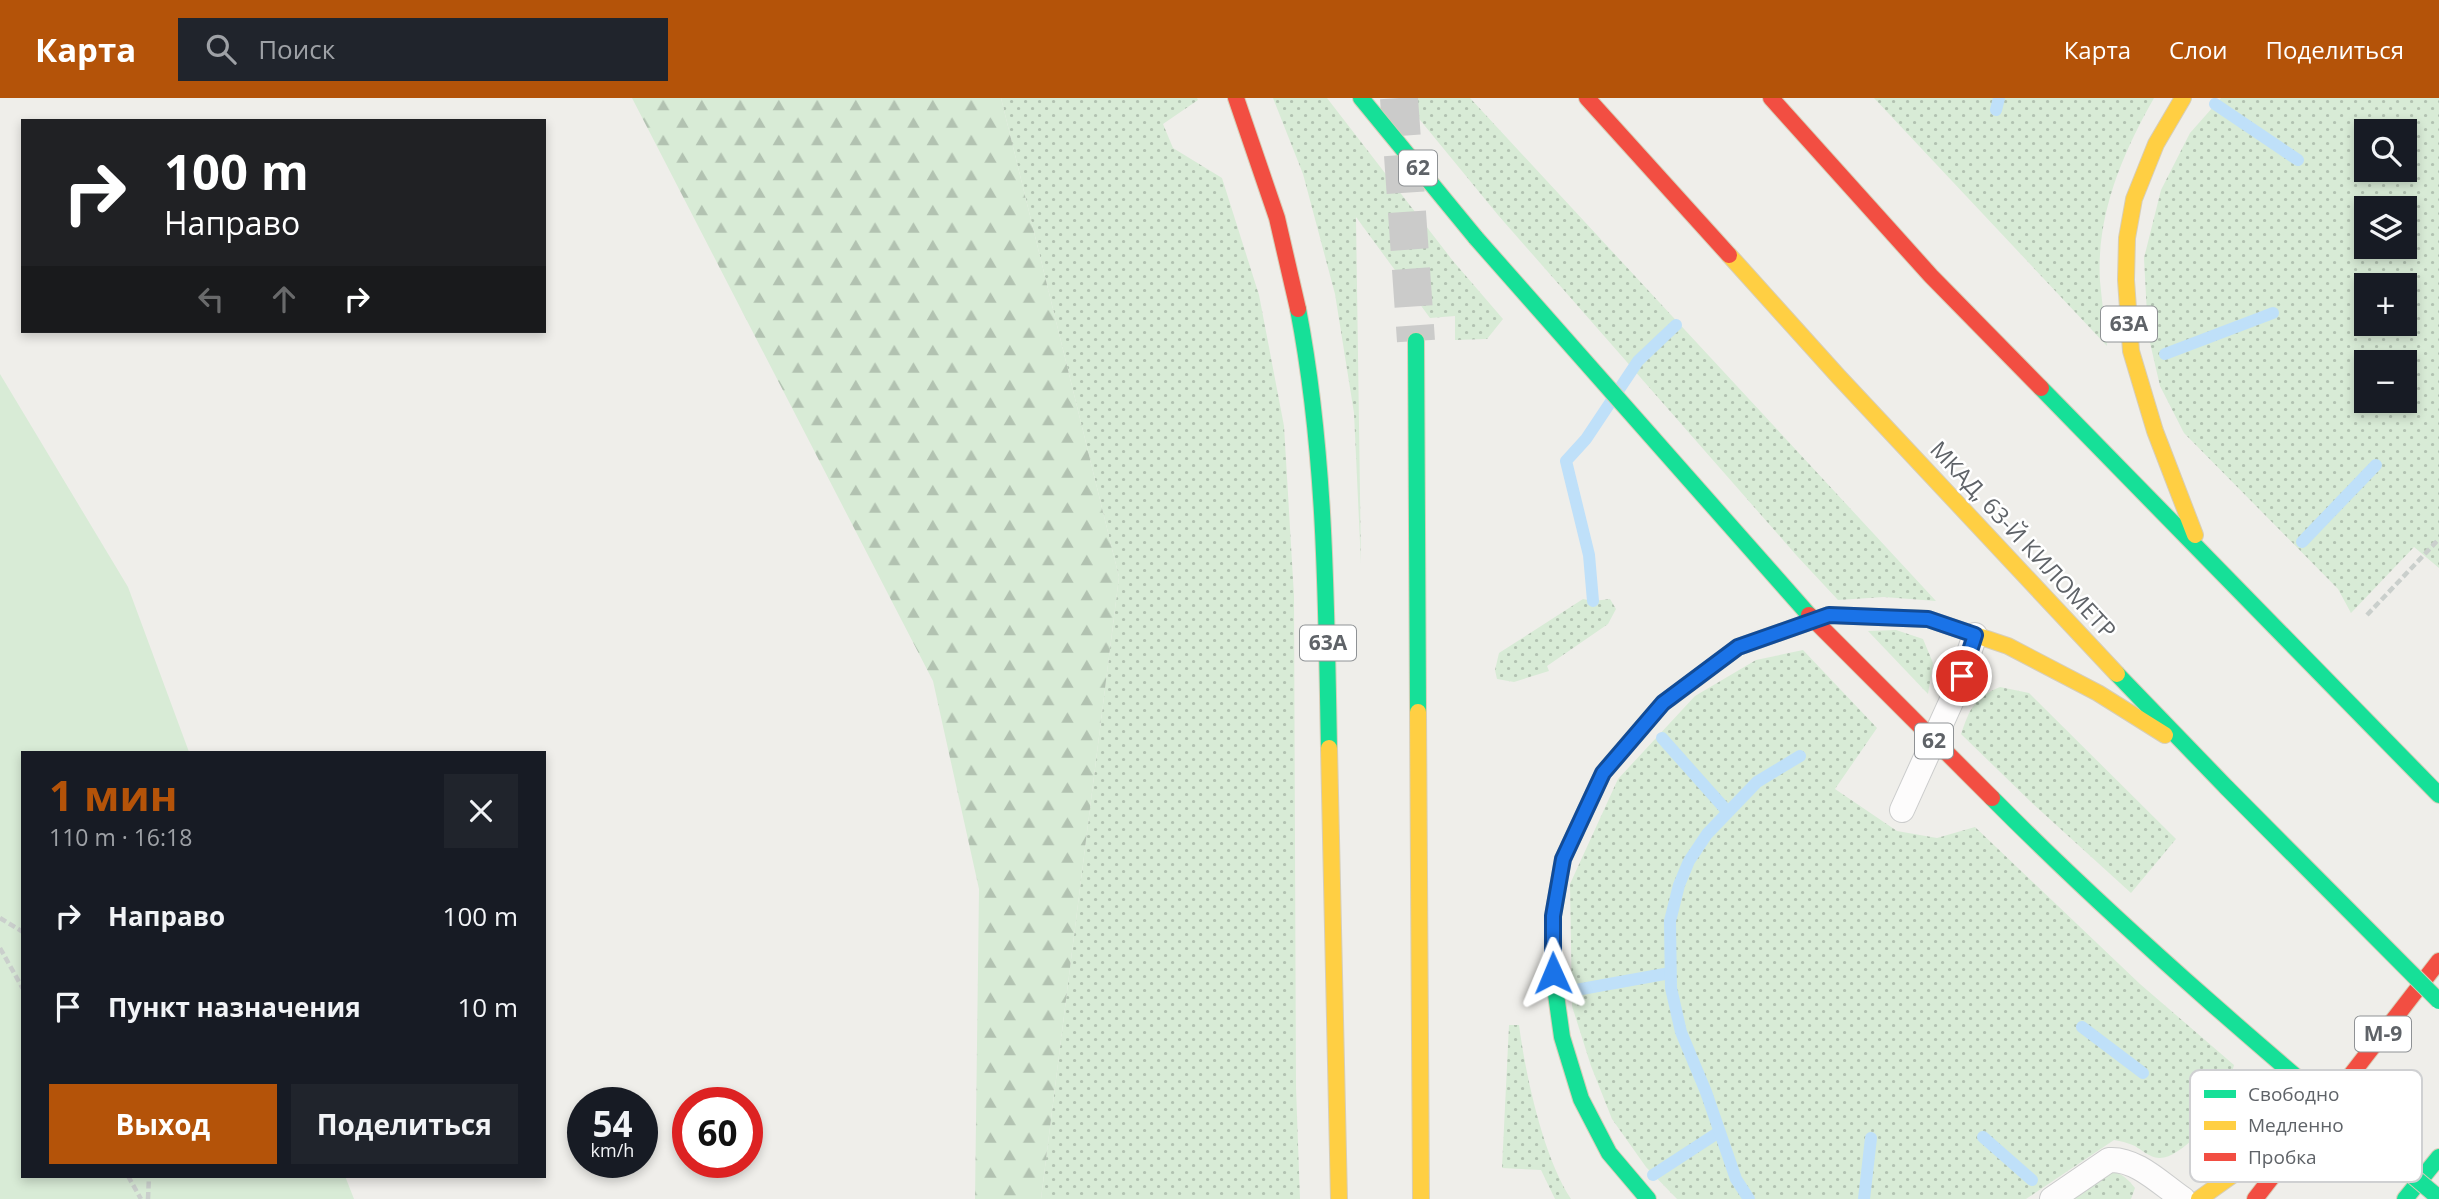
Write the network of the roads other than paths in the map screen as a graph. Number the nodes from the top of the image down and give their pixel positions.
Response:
1 (1236, 98) edge
2 (1361, 98) edge
3 (1587, 98) edge
4 (1771, 98) edge
5 (2183, 98) edge
6 (1416, 341) tunnel mouth
7 (2201, 550) junction
8 (1975, 635) junction
9 (2186, 748) junction
10 (2439, 795) edge
11 (1902, 810) dead end
12 (2439, 961) edge
13 (2439, 1001) edge
14 (2288, 1070) edge
15 (2355, 1070) edge
16 (2439, 1157) edge
17 (2422, 1178) edge
18 (2223, 1182) edge
19 (2268, 1182) edge
20 (2419, 1182) edge
21 (2420, 1182) edge
22 (2407, 1197) edge
23 (2439, 1198) edge
24 (1339, 1199) edge
25 (1421, 1199) edge
26 (1648, 1199) edge
27 (2052, 1199) edge
28 (2183, 1199) edge
29 (2199, 1199) edge
30 (2255, 1199) edge

1 - 24 main road, 63A
2 - 14 main road, 62, bridge
3 - 9 main road, МКАД, 63-Й КИЛОМЕТР
4 - 7 main road
5 - 7 main road, 63A
6 - 25 main road
7 - 10 main road
8 - 9 main road
8 - 11 lane
8 - 26 main road
9 - 13 main road, МКАД, 63-Й КИЛОМЕТР, bridge
12 - 15 main road, М-9
16 - 17 main road
18 - 29 main road
19 - 30 main road, М-9
20 - 22 main road
21 - 23 main road, 62, bridge
27 - 28 lane

